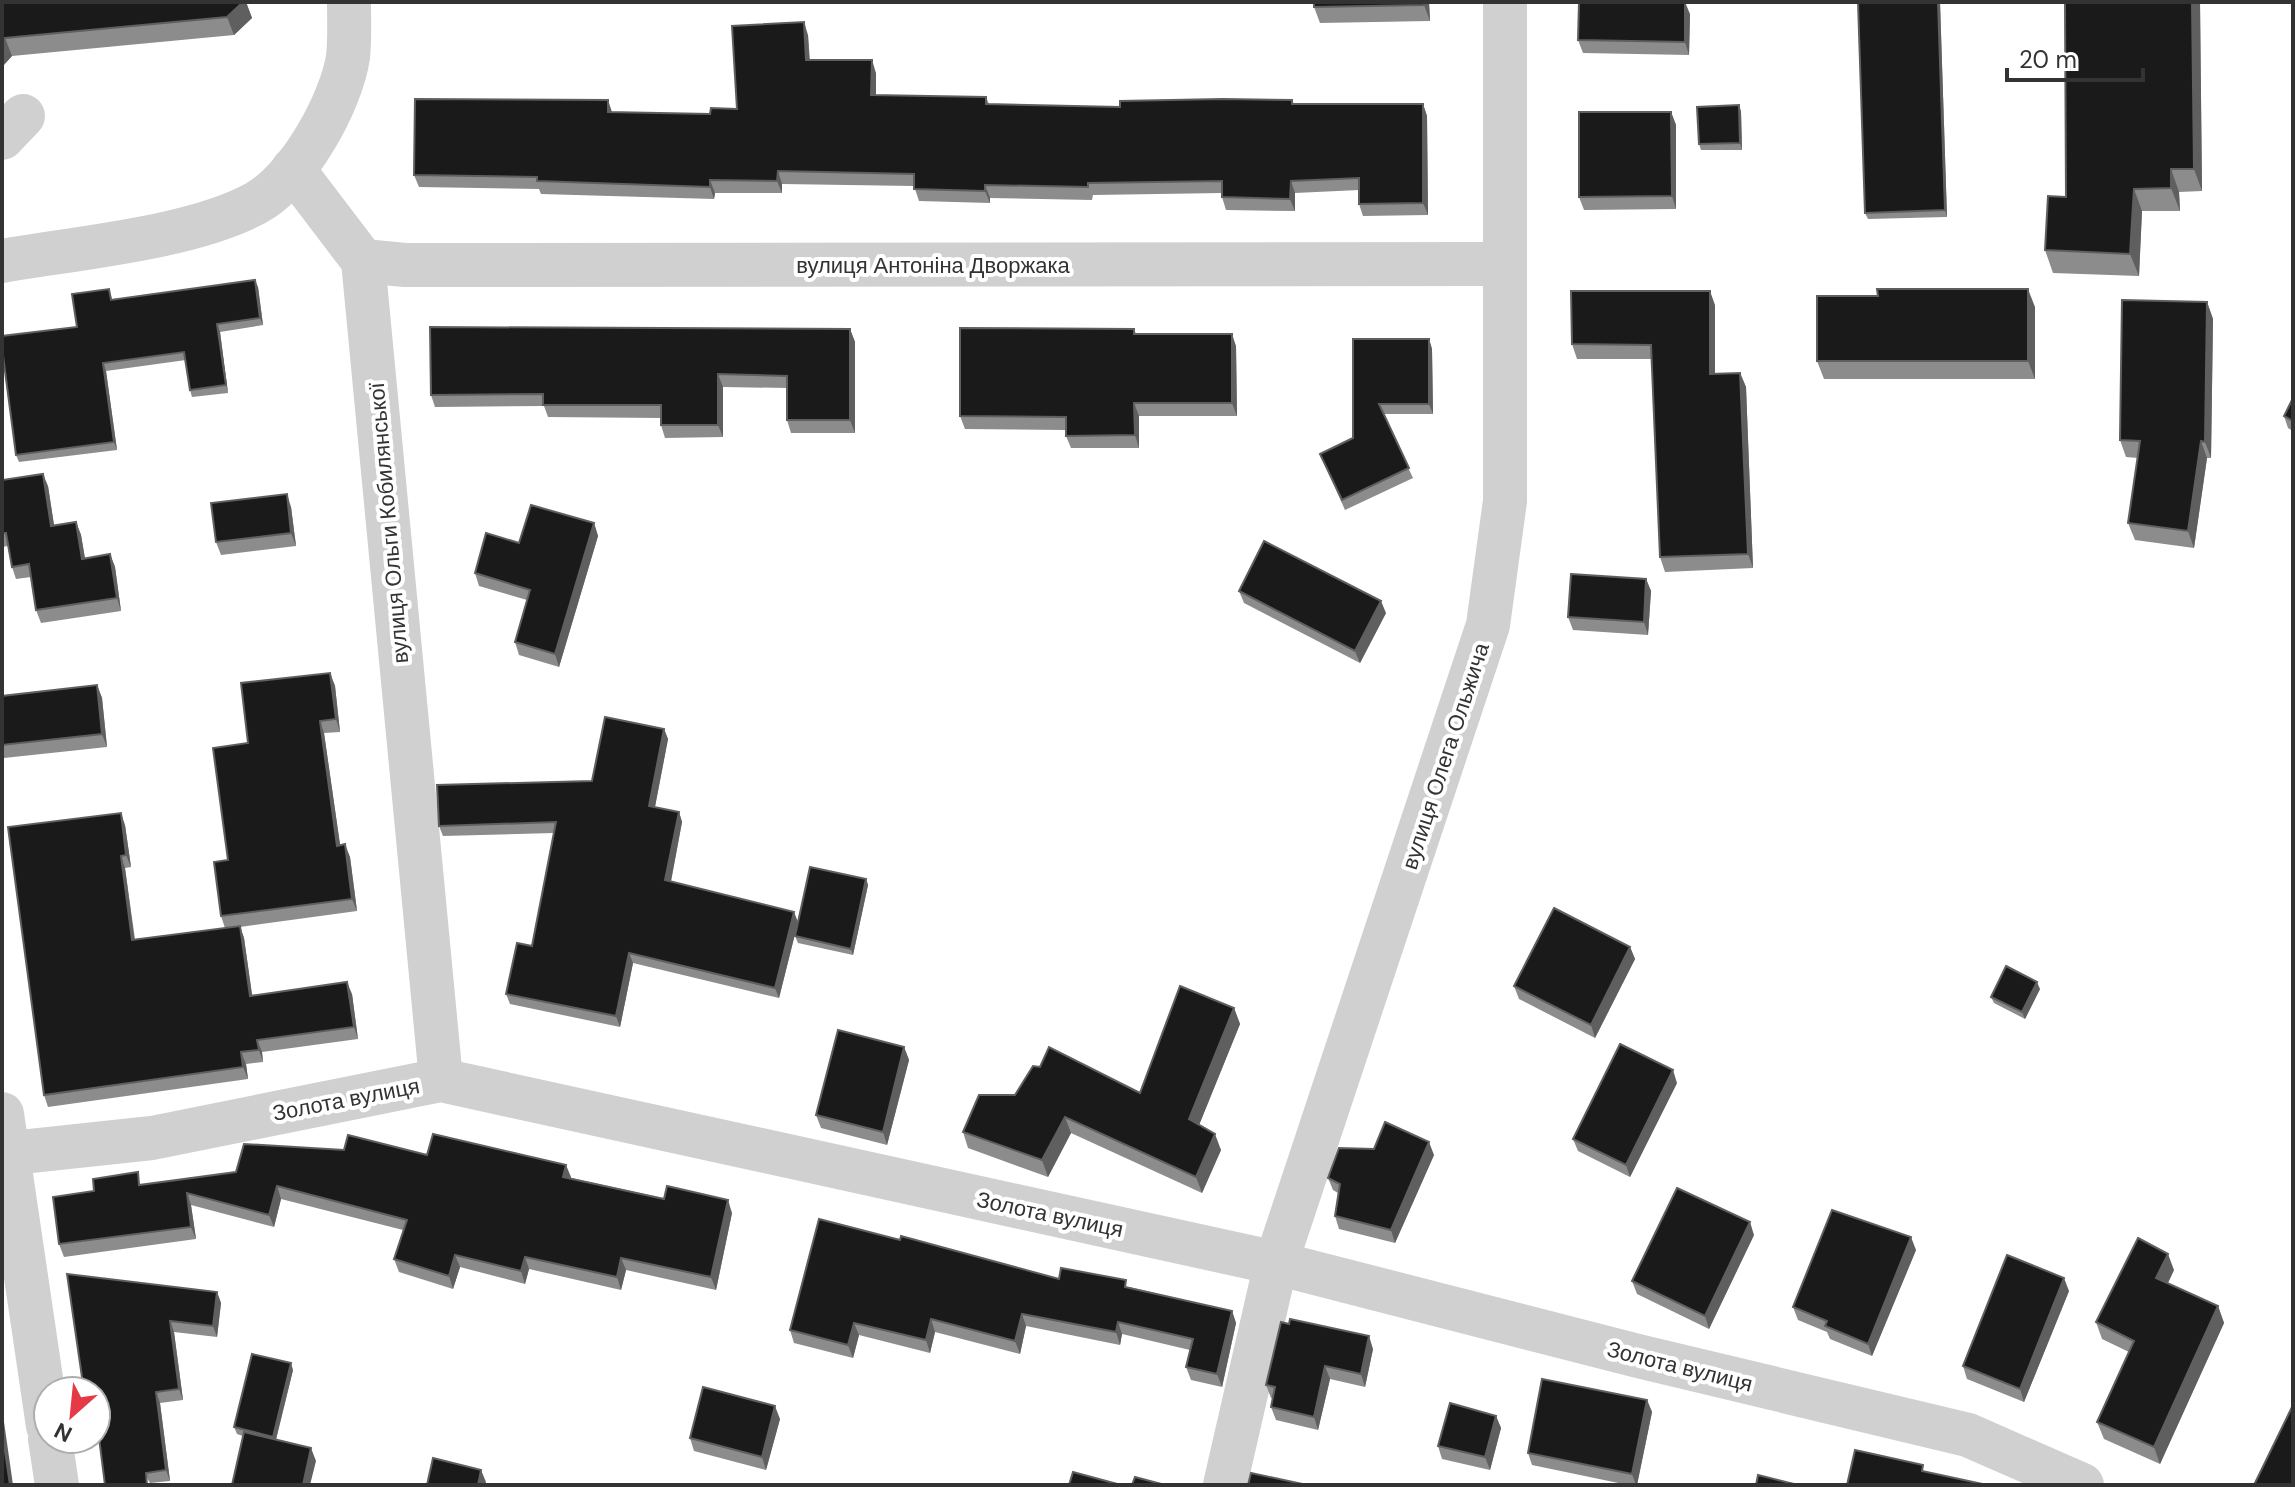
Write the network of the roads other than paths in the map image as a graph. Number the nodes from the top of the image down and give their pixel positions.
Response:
1 (349, 2) edge
2 (1505, 2) edge
3 (293, 169) junction
4 (2, 261) edge
5 (363, 261) junction
6 (1504, 264) junction
7 (441, 1080) junction
8 (4, 1140) edge
9 (1276, 1263) junction
10 (40, 1375) edge
11 (52, 1455) edge
12 (57, 1485) edge
13 (1225, 1485) edge
14 (2082, 1485) edge

1 - 3 street
2 - 6 street, вулиця Олега Ольжича
3 - 4 street
3 - 5 street
5 - 6 street, вулиця Антоніна Дворжака
5 - 7 street, вулиця Ольги Кобилянської
6 - 9 street, вулиця Олега Ольжича
7 - 8 street, Золота вулиця
7 - 9 street, Золота вулиця
8 - 10 street
9 - 13 street, вулиця Олега Ольжича
9 - 14 street, Золота вулиця
11 - 12 street

